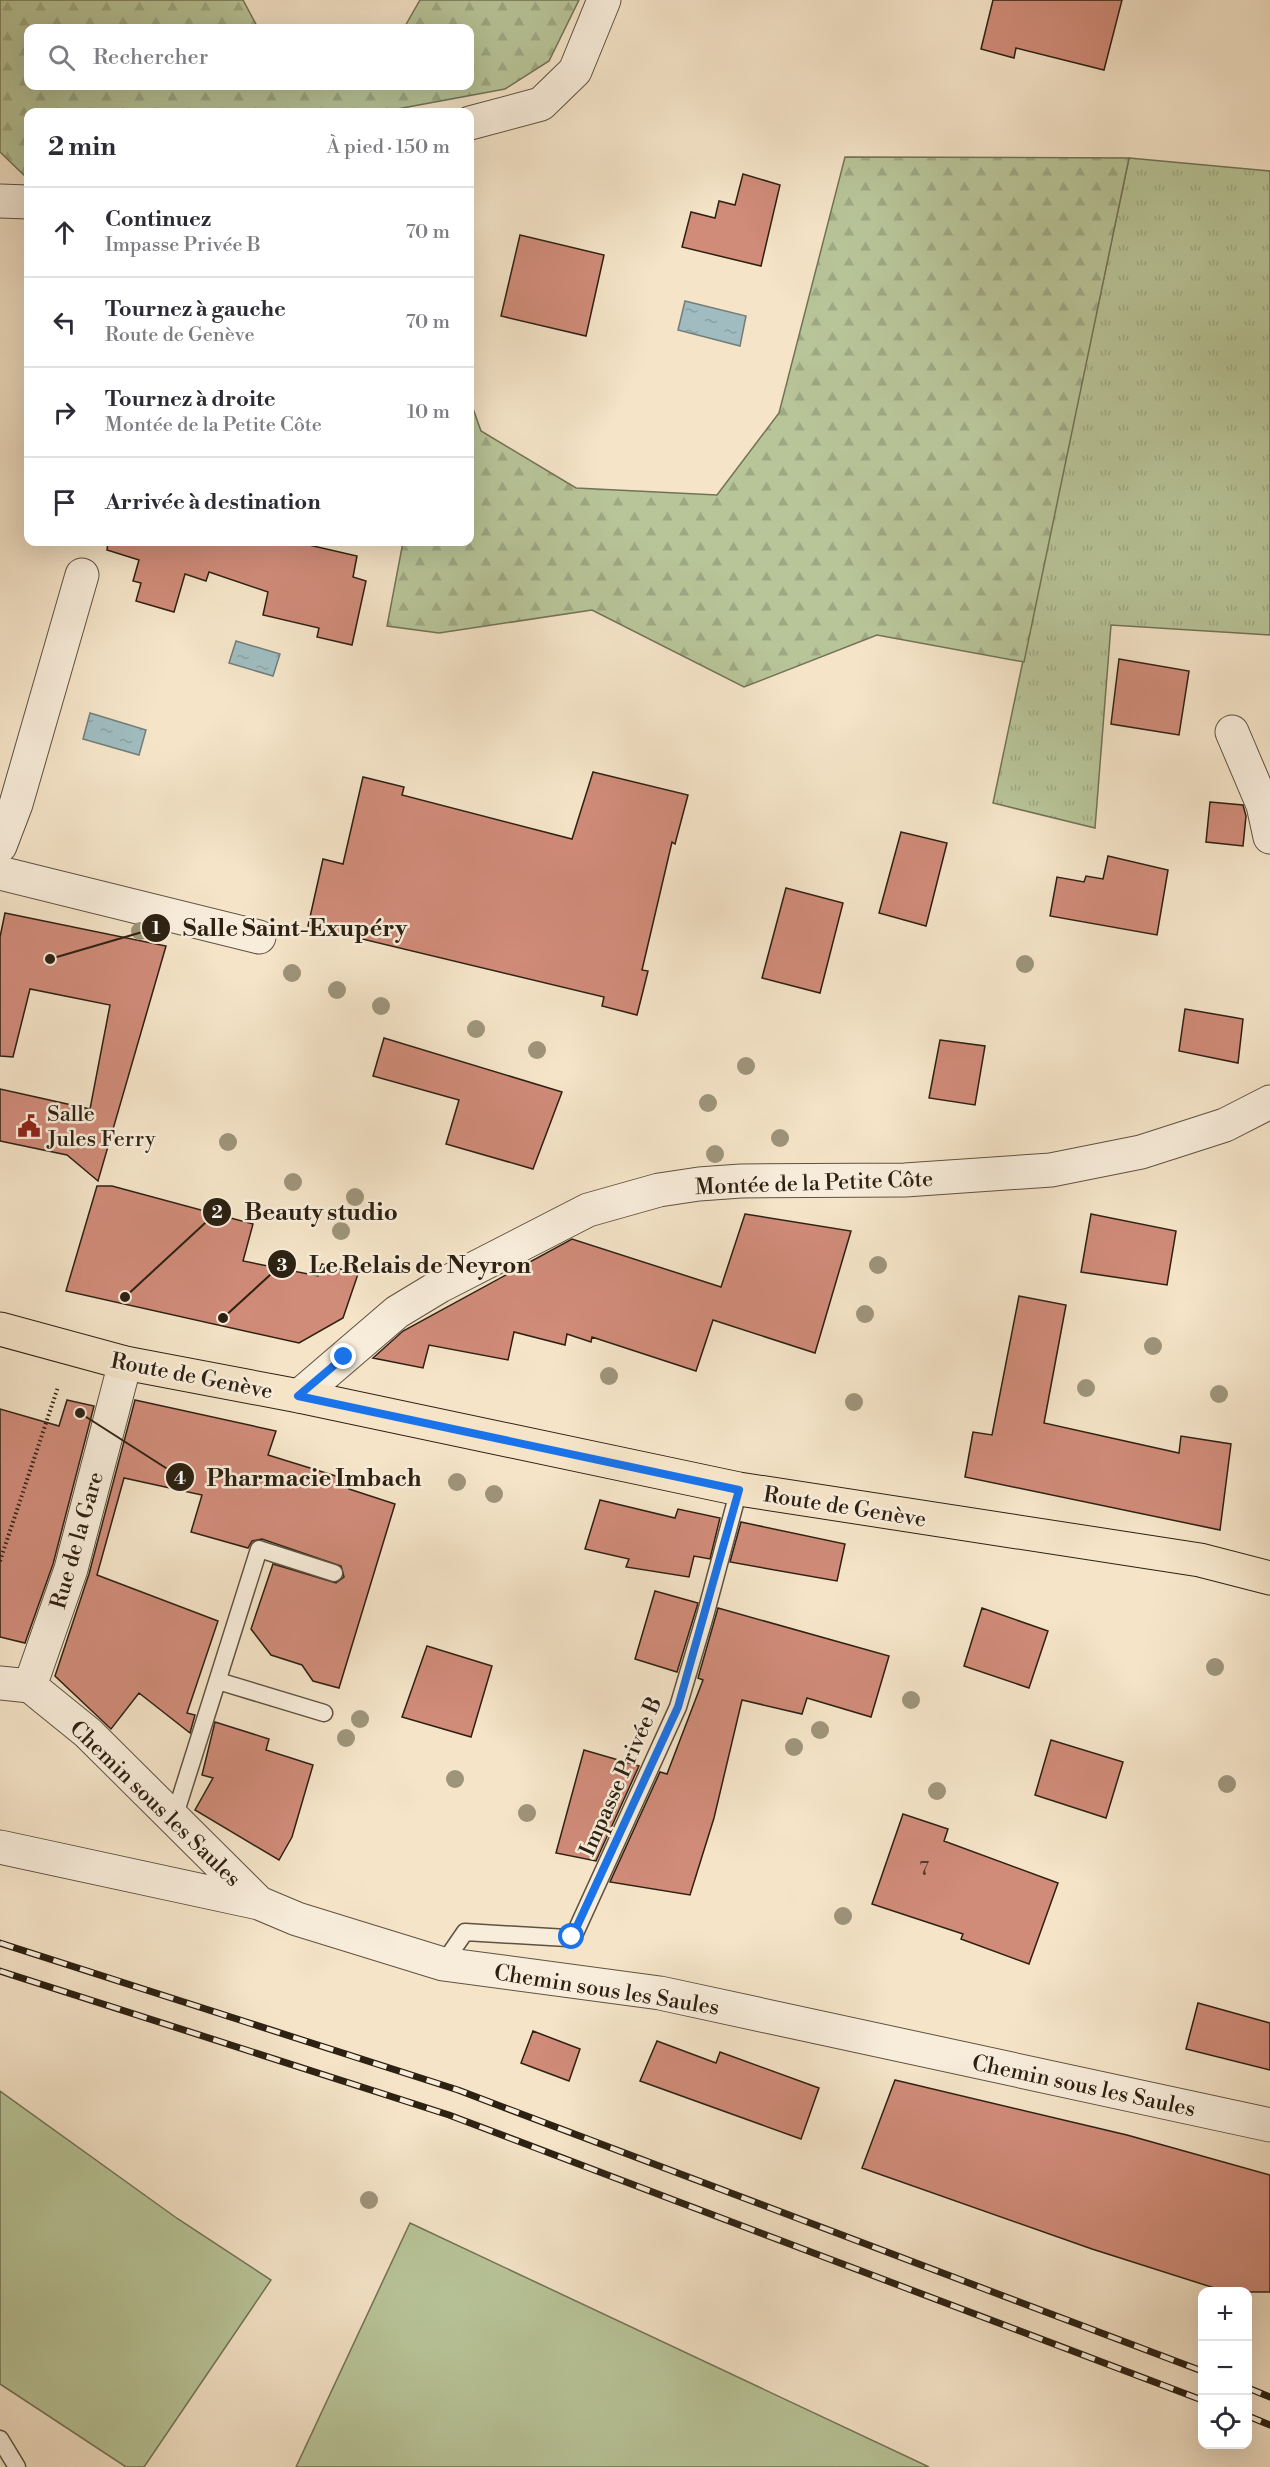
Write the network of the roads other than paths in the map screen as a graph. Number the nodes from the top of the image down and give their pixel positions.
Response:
1 (604, 0) edge
2 (474, 122) edge
3 (0, 201) edge
4 (24, 202) edge
5 (82, 575) dead end
6 (1232, 732) dead end
7 (1270, 837) edge
8 (0, 846) edge
9 (0, 873) edge
10 (260, 937) dead end
11 (1270, 1102) edge
12 (0, 1329) edge
13 (125, 1363) junction
14 (298, 1396) junction
15 (739, 1490) junction
16 (334, 1573) dead end
17 (1270, 1578) edge
18 (218, 1681) junction
19 (15, 1684) edge
20 (324, 1713) dead end
21 (174, 1818) junction
22 (0, 1847) edge
23 (259, 1903) junction
24 (443, 1964) junction
25 (1270, 2125) edge
26 (0, 2439) edge
27 (17, 2467) edge

1 - 2 street
3 - 4 street
5 - 8 street
6 - 7 street
9 - 10 street
11 - 14 street, Montée de la Petite Côte
12 - 13 main road, Route de Genève
13 - 14 main road, Route de Genève
13 - 19 street, Rue de la Gare
14 - 15 main road, Route de Genève
15 - 17 main road, Route de Genève
15 - 24 lane, Impasse Privée B
16 - 18 lane
18 - 20 lane
18 - 21 lane
19 - 21 street, Chemin sous les Saules
21 - 23 street, Chemin sous les Saules
22 - 23 street
23 - 24 street, Chemin sous les Saules
24 - 25 street, Chemin sous les Saules
26 - 27 lane

